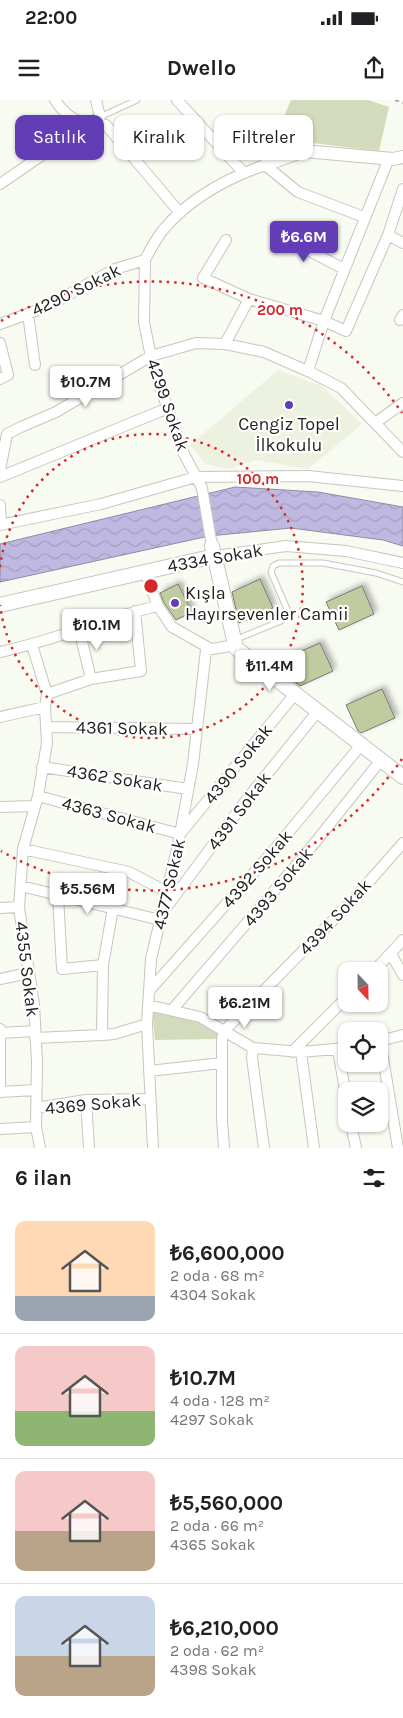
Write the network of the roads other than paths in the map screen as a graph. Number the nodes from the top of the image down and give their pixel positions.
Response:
1 (55, 100) edge
2 (96, 100) edge
3 (137, 100) edge
4 (177, 100) edge
5 (69, 115) edge
6 (100, 115) edge
7 (104, 115) edge
8 (104, 124) edge
9 (403, 157) edge
10 (389, 158) junction
11 (35, 160) edge
12 (265, 165) junction
13 (243, 172) junction
14 (0, 184) edge
15 (403, 189) edge
16 (180, 213) junction
17 (364, 217) junction
18 (277, 234) dead end
19 (388, 235) junction
20 (226, 240) dead end
21 (403, 243) edge
22 (144, 260) junction
23 (344, 269) junction
24 (249, 299) junction
25 (28, 314) junction
26 (324, 321) junction
27 (0, 324) edge
28 (0, 343) edge
29 (225, 344) junction
30 (151, 356) junction
31 (35, 365) dead end
32 (308, 371) junction
33 (0, 379) edge
34 (403, 403) edge
35 (168, 408) junction
36 (375, 424) junction
37 (403, 452) edge
38 (2, 453) edge
39 (0, 470) edge
40 (0, 476) edge
41 (196, 477) junction
42 (403, 486) edge
43 (0, 505) edge
44 (1, 524) edge
45 (213, 551) junction
46 (403, 563) edge
47 (145, 572) junction
48 (403, 582) edge
49 (0, 605) edge
50 (158, 606) junction
51 (134, 611) junction
52 (79, 629) junction
53 (239, 641) junction
54 (32, 645) junction
55 (212, 649) junction
56 (0, 652) edge
57 (91, 679) junction
58 (47, 694) junction
59 (295, 694) junction
60 (46, 707) junction
61 (318, 711) junction
62 (0, 717) edge
63 (46, 727) junction
64 (197, 729) junction
65 (361, 744) junction
66 (381, 760) junction
67 (42, 767) junction
68 (403, 777) edge
69 (188, 789) junction
70 (38, 796) junction
71 (35, 806) junction
72 (0, 808) edge
73 (180, 834) junction
74 (403, 843) edge
75 (23, 849) junction
76 (21, 886) junction
77 (167, 892) junction
78 (58, 895) junction
79 (19, 907) junction
80 (0, 908) edge
81 (113, 908) junction
82 (161, 916) junction
83 (403, 940) edge
84 (391, 954) junction
85 (383, 962) edge
86 (103, 965) junction
87 (29, 973) junction
88 (403, 975) edge
89 (0, 979) edge
90 (149, 991) junction
91 (148, 1005) junction
92 (338, 1007) edge
93 (172, 1010) junction
94 (147, 1024) junction
95 (0, 1029) edge
96 (224, 1032) junction
97 (0, 1033) edge
98 (35, 1034) junction
99 (102, 1035) junction
100 (403, 1035) edge
101 (388, 1038) edge
102 (253, 1048) junction
103 (338, 1049) edge
104 (296, 1052) junction
105 (222, 1063) junction
106 (149, 1071) junction
107 (385, 1072) edge
108 (36, 1090) junction
109 (0, 1092) edge
110 (150, 1099) junction
111 (86, 1100) junction
112 (36, 1108) junction
113 (36, 1126) junction
114 (0, 1129) edge
115 (353, 1132) edge
116 (40, 1148) edge
117 (90, 1148) edge
118 (153, 1148) edge
119 (224, 1148) edge
120 (264, 1148) edge
121 (314, 1148) edge
122 (356, 1148) edge
123 (398, 1148) edge

1 - 5 street
2 - 6 street
3 - 7 lane
4 - 13 street
8 - 16 street
9 - 10 street
10 - 12 street
10 - 17 street
11 - 14 street
12 - 13 street
12 - 17 street
13 - 16 street
15 - 19 street
16 - 22 street
17 - 23 street
18 - 23 street
19 - 21 street
19 - 26 street
20 - 24 street
22 - 25 street, 4290 Sokak
22 - 30 street, 4299 Sokak
23 - 26 street
24 - 26 street
24 - 29 street
25 - 27 street, 4290 Sokak
25 - 31 street
26 - 32 street
28 - 33 street
29 - 30 street
29 - 32 street
30 - 35 street, 4299 Sokak
30 - 38 street
32 - 36 street
34 - 36 street
35 - 40 street
35 - 41 street, 4299 Sokak
36 - 37 street
38 - 39 street
41 - 42 street
41 - 44 street
41 - 45 street, 4299 Sokak
43 - 44 street
45 - 46 street, 4334 Sokak
45 - 47 main road, 4334 Sokak
45 - 53 main road
47 - 49 main road, 4334 Sokak
47 - 50 street
48 - 53 lane
50 - 51 street
50 - 55 street
51 - 52 street
51 - 57 street
52 - 54 street
52 - 57 street
53 - 55 street
53 - 59 main road
54 - 56 street
54 - 58 street, 4355 Sokak
55 - 64 street, 4377 Sokak
57 - 58 street
58 - 60 street, 4355 Sokak
59 - 61 main road
59 - 73 street, 4390 Sokak
60 - 62 street
60 - 63 street, 4355 Sokak
61 - 65 main road
61 - 82 street, 4391 Sokak
63 - 64 street, 4361 Sokak
63 - 67 street, 4355 Sokak
64 - 69 street, 4377 Sokak
65 - 66 main road
65 - 90 street, 4392 Sokak
66 - 68 main road
66 - 93 street, 4393 Sokak
67 - 69 street, 4362 Sokak
67 - 70 street, 4355 Sokak
69 - 73 street, 4377 Sokak
70 - 71 street, 4355 Sokak
70 - 73 street, 4363 Sokak
71 - 72 street
71 - 75 street, 4355 Sokak
73 - 77 street, 4377 Sokak
74 - 96 street, 4394 Sokak
75 - 76 street, 4355 Sokak
75 - 77 street
76 - 78 street
76 - 79 street, 4355 Sokak
77 - 82 street, 4377 Sokak
78 - 81 street
78 - 86 street
79 - 80 street
79 - 87 street, 4355 Sokak
81 - 82 street
81 - 86 street
82 - 90 street, 4377 Sokak
83 - 84 street
84 - 85 street
84 - 88 street
86 - 99 street
87 - 89 street
87 - 98 street, 4355 Sokak
90 - 91 street, 4377 Sokak
91 - 93 street
91 - 94 street, 4377 Sokak
92 - 104 street
93 - 96 street
94 - 99 street
94 - 106 street, 4377 Sokak
95 - 97 street
96 - 102 street
96 - 105 street
97 - 98 street
97 - 109 street
98 - 99 street
98 - 108 street, 4355 Sokak
100 - 101 street
102 - 104 street
102 - 120 street
103 - 104 street
104 - 121 street
105 - 106 street
105 - 119 street
106 - 110 street, 4377 Sokak
107 - 123 street
108 - 109 street
108 - 112 street, 4355 Sokak
110 - 111 street, 4369 Sokak
110 - 118 street, 4377 Sokak
111 - 112 street, 4369 Sokak
111 - 117 street
112 - 113 street, 4355 Sokak
113 - 114 street
113 - 116 street, 4355 Sokak
115 - 122 street

